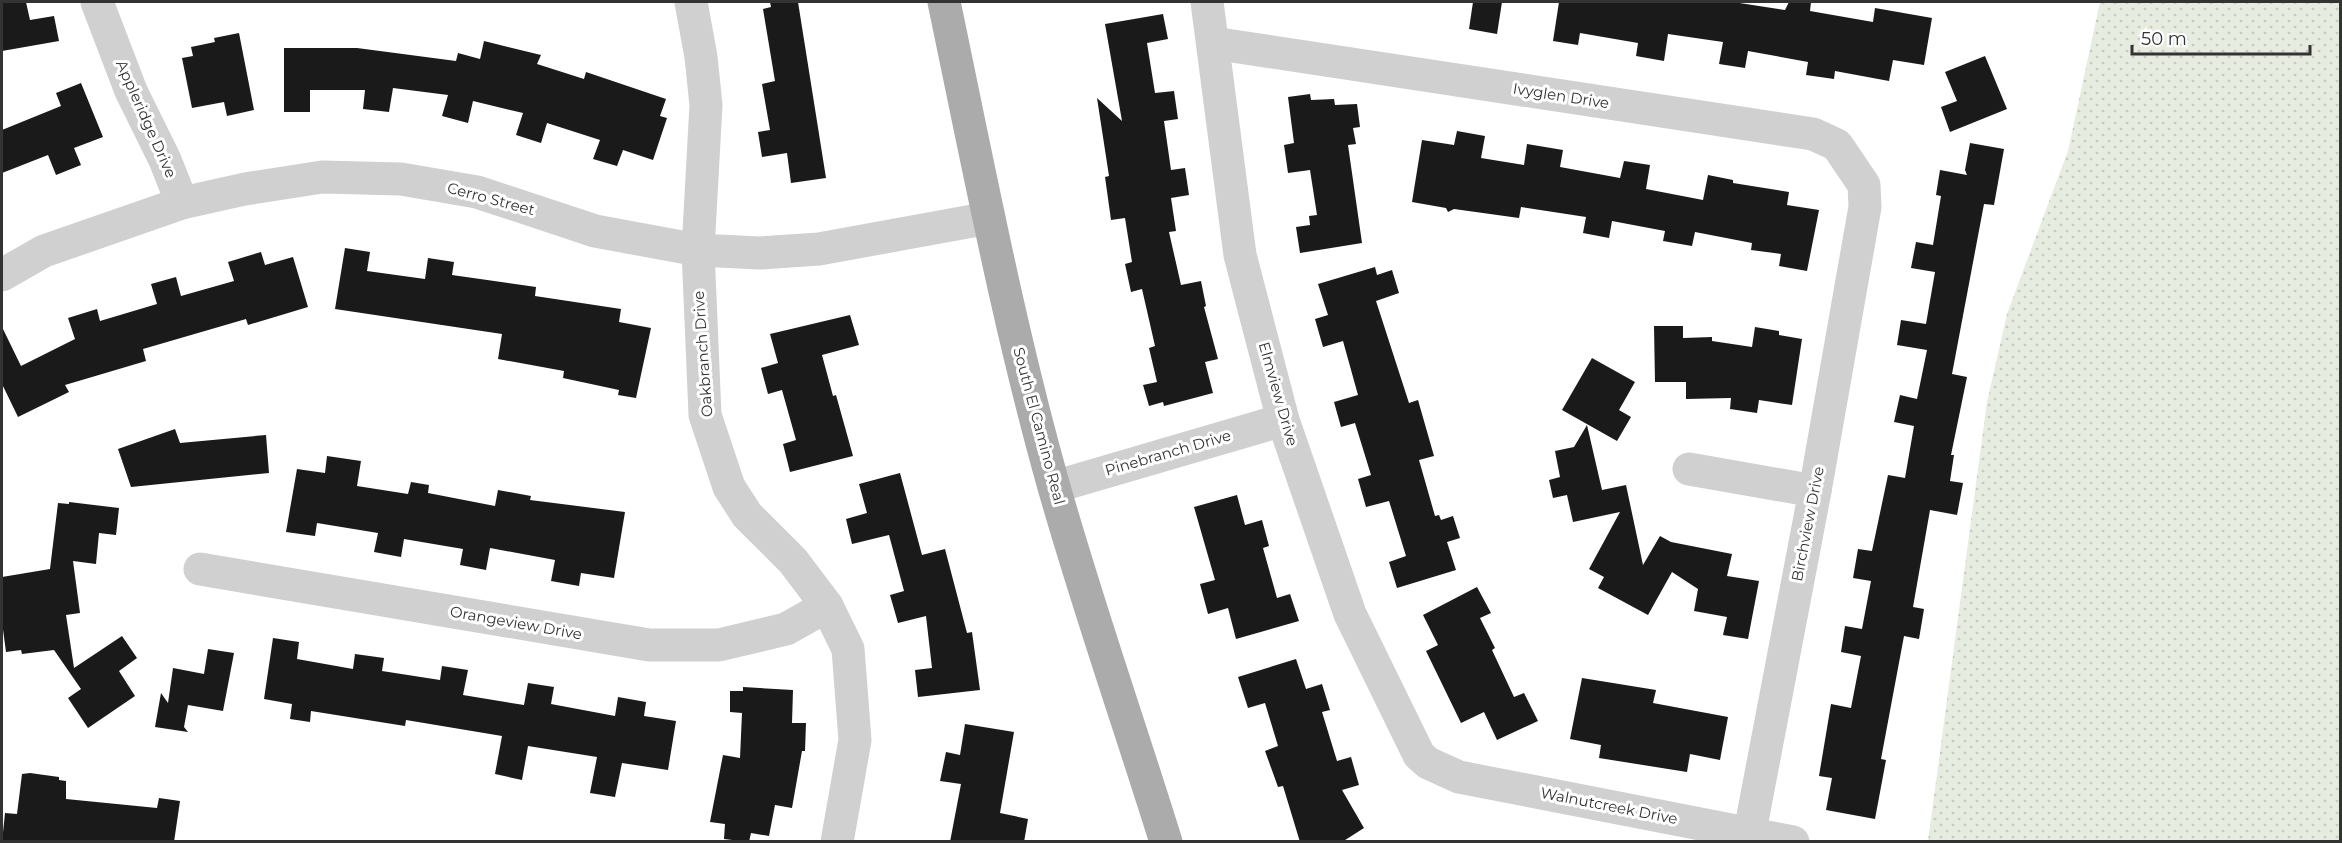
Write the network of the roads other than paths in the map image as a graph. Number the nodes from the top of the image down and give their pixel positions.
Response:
1 (97, 2) edge
2 (691, 2) edge
3 (944, 2) edge
4 (1207, 2) edge
5 (1213, 43) junction
6 (182, 203) junction
7 (1865, 207) joint
8 (989, 218) junction
9 (698, 250) junction
10 (2, 275) edge
11 (1282, 420) junction
12 (1689, 469) dead end
13 (1054, 486) junction
14 (1815, 491) junction
15 (200, 569) dead end
16 (827, 606) junction
17 (1428, 763) joint
18 (1748, 837) edge
19 (837, 842) edge
20 (1166, 842) edge
21 (1793, 842) edge

1 - 6 street, Appleridge Drive
2 - 9 street, Oakbranch Drive
3 - 8 main road, South El Camino Real
4 - 5 street, Elmview Drive
5 - 7 street, Ivyglen Drive
5 - 11 street, Elmview Drive
6 - 9 street, Cerro Street
6 - 10 street, Cerro Street
7 - 14 street, Birchview Drive
8 - 9 street, Cerro Street
8 - 13 main road, South El Camino Real
9 - 16 street, Oakbranch Drive
11 - 13 street, Pinebranch Drive
11 - 17 street, Elmview Drive
12 - 14 street
13 - 20 main road, South El Camino Real
14 - 18 street, Birchview Drive
15 - 16 street, Orangeview Drive
16 - 19 street, Oakbranch Drive
17 - 18 street, Walnutcreek Drive
18 - 21 street, Walnutcreek Drive

